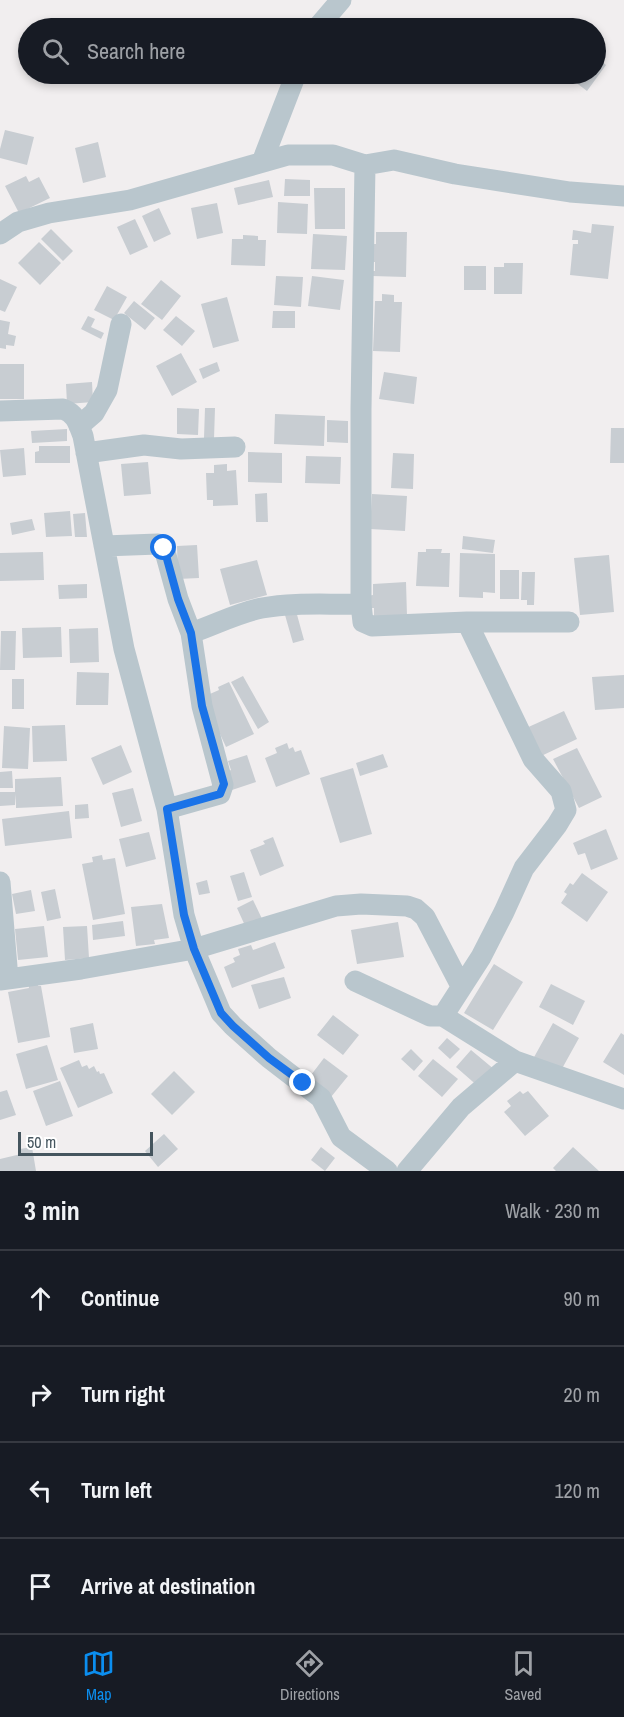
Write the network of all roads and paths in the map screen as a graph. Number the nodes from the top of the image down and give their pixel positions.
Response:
1 (340, 0) edge
2 (325, 18) edge
3 (292, 84) edge
4 (262, 162) junction
5 (365, 165) junction
6 (624, 196) edge
7 (0, 234) edge
8 (121, 324) dead end
9 (0, 411) edge
10 (79, 426) junction
11 (234, 447) dead end
12 (86, 453) junction
13 (104, 546) junction
14 (361, 604) junction
15 (467, 622) junction
16 (569, 622) dead end
17 (191, 633) junction
18 (167, 809) junction
19 (0, 882) edge
20 (194, 949) junction
21 (4, 979) edge
22 (355, 981) dead end
23 (461, 986) junction
24 (443, 1016) junction
25 (515, 1061) junction
26 (624, 1099) edge
27 (387, 1171) edge
28 (407, 1171) edge

1 - 2 street
3 - 4 street
4 - 5 street
4 - 7 street
5 - 6 street
5 - 14 street
8 - 10 street
9 - 10 street
10 - 12 street
11 - 12 street
12 - 13 street
13 - 17 street
13 - 18 street
14 - 15 street
14 - 17 street
15 - 16 street
15 - 23 street
17 - 18 street
18 - 20 street
19 - 21 street
20 - 21 street
20 - 23 street
20 - 27 street
22 - 24 street
23 - 24 street
24 - 25 street
25 - 26 street
25 - 28 street

